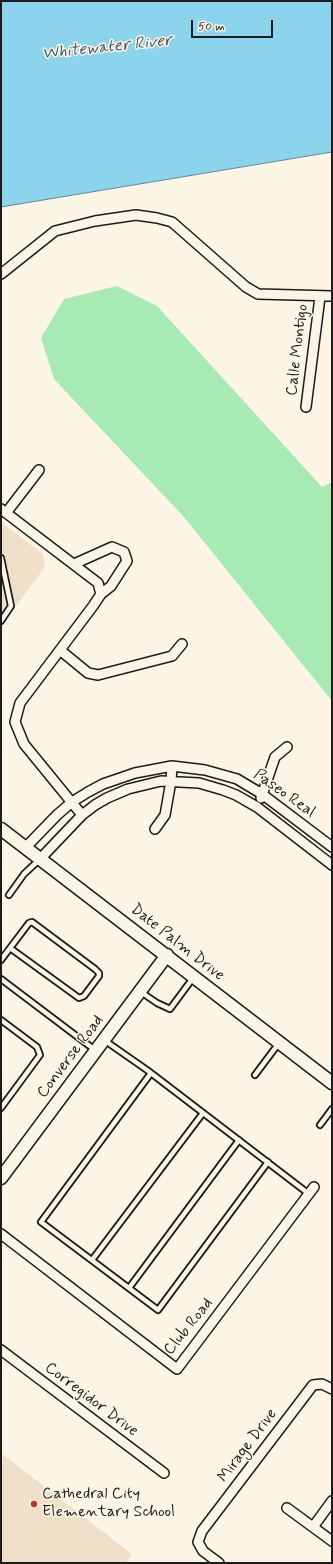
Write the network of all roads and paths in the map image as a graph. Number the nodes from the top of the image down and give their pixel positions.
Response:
1 (1, 274) edge
2 (332, 296) edge
3 (320, 297) junction
4 (306, 407) dead end
5 (39, 470) dead end
6 (3, 511) edge
7 (1, 558) edge
8 (74, 564) junction
9 (100, 594) junction
10 (1, 621) edge
11 (182, 644) dead end
12 (60, 650) junction
13 (287, 747) dead end
14 (172, 766) junction
15 (171, 781) junction
16 (262, 794) junction
17 (72, 802) junction
18 (257, 807) junction
19 (82, 814) junction
20 (1, 829) edge
21 (154, 829) dead end
22 (26, 847) junction
23 (332, 847) edge
24 (41, 858) junction
25 (332, 865) edge
26 (9, 895) dead end
27 (10, 948) junction
28 (167, 955) junction
29 (1, 960) edge
30 (194, 976) junction
31 (1, 979) edge
32 (140, 991) junction
33 (1, 1020) edge
34 (104, 1040) junction
35 (280, 1042) junction
36 (96, 1051) junction
37 (151, 1073) junction
38 (255, 1075) dead end
39 (332, 1083) edge
40 (1, 1108) edge
41 (332, 1110) edge
42 (203, 1113) junction
43 (320, 1125) dead end
44 (238, 1140) junction
45 (268, 1162) junction
46 (1, 1178) edge
47 (312, 1190) joint
48 (1, 1234) edge
49 (92, 1260) junction
50 (129, 1288) junction
51 (1, 1350) edge
52 (332, 1389) edge
53 (164, 1473) dead end
54 (332, 1501) edge
55 (287, 1508) dead end
56 (313, 1527) junction
57 (332, 1541) edge
58 (219, 1563) edge

1 - 3 street
2 - 3 street
3 - 4 street, Calle Montigo
5 - 6 street
6 - 8 street
7 - 10 lane
8 - 9 street
8 - 9 street
9 - 12 street
11 - 12 street
12 - 17 street
13 - 16 street
14 - 15 street
14 - 16 street, Paseo Real
14 - 17 street, Paseo Real
15 - 18 street, Paseo Real
15 - 19 street, Paseo Real
15 - 21 street
16 - 18 street
16 - 23 street, Paseo Real
17 - 19 street
17 - 22 street, Paseo Real
18 - 25 street, Paseo Real
19 - 24 street, Paseo Real
20 - 22 main road, Date Palm Drive
22 - 24 main road, Date Palm Drive
24 - 26 lane
24 - 28 main road, Date Palm Drive
27 - 27 lane
27 - 29 lane
28 - 30 main road, Date Palm Drive
28 - 32 main road, Converse Road
30 - 32 lane
30 - 35 main road, Date Palm Drive
31 - 36 lane
32 - 34 main road, Converse Road
33 - 40 lane
34 - 36 main road, Converse Road
34 - 37 lane
35 - 38 lane
35 - 39 main road, Date Palm Drive
36 - 46 main road, Converse Road
37 - 42 lane
37 - 49 lane
41 - 43 lane
42 - 44 lane
42 - 49 lane
44 - 45 lane
44 - 50 lane
45 - 47 lane
45 - 50 lane
47 - 48 street, Club Road
49 - 50 lane
51 - 53 street, Corregidor Drive
52 - 58 street, Mirage Drive
54 - 56 street
55 - 56 street
56 - 57 street

